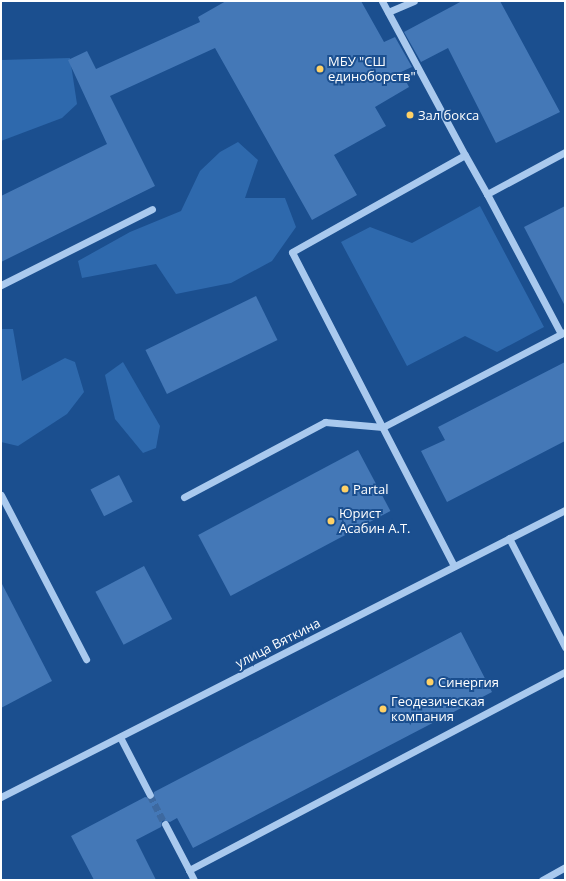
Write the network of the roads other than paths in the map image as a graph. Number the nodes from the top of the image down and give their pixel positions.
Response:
1 (382, 1) edge
2 (414, 1) edge
3 (388, 12) junction
4 (565, 152) edge
5 (465, 155) junction
6 (487, 194) junction
7 (152, 210) dead end
8 (1, 285) edge
9 (563, 333) edge
10 (383, 427) junction
11 (1, 496) edge
12 (184, 497) dead end
13 (565, 510) edge
14 (509, 538) junction
15 (454, 566) junction
16 (563, 638) edge
17 (565, 647) edge
18 (86, 659) dead end
19 (565, 672) edge
20 (120, 737) junction
21 (150, 795) tunnel mouth
22 (1, 797) edge
23 (165, 824) tunnel mouth
24 (565, 867) edge
25 (189, 870) junction
26 (194, 880) edge
27 (542, 880) edge

1 - 3 street
2 - 3 street
3 - 5 street
4 - 6 street
5 - 6 street
5 - 10 street
6 - 9 street
7 - 8 street
9 - 10 street
10 - 12 street
10 - 15 street
11 - 18 street
13 - 14 street, улица Вяткина
14 - 15 street, улица Вяткина
14 - 16 street
15 - 20 street, улица Вяткина
16 - 17 street
19 - 25 street
20 - 21 street
20 - 22 street, улица Вяткина
23 - 25 street
24 - 27 street
25 - 26 street

